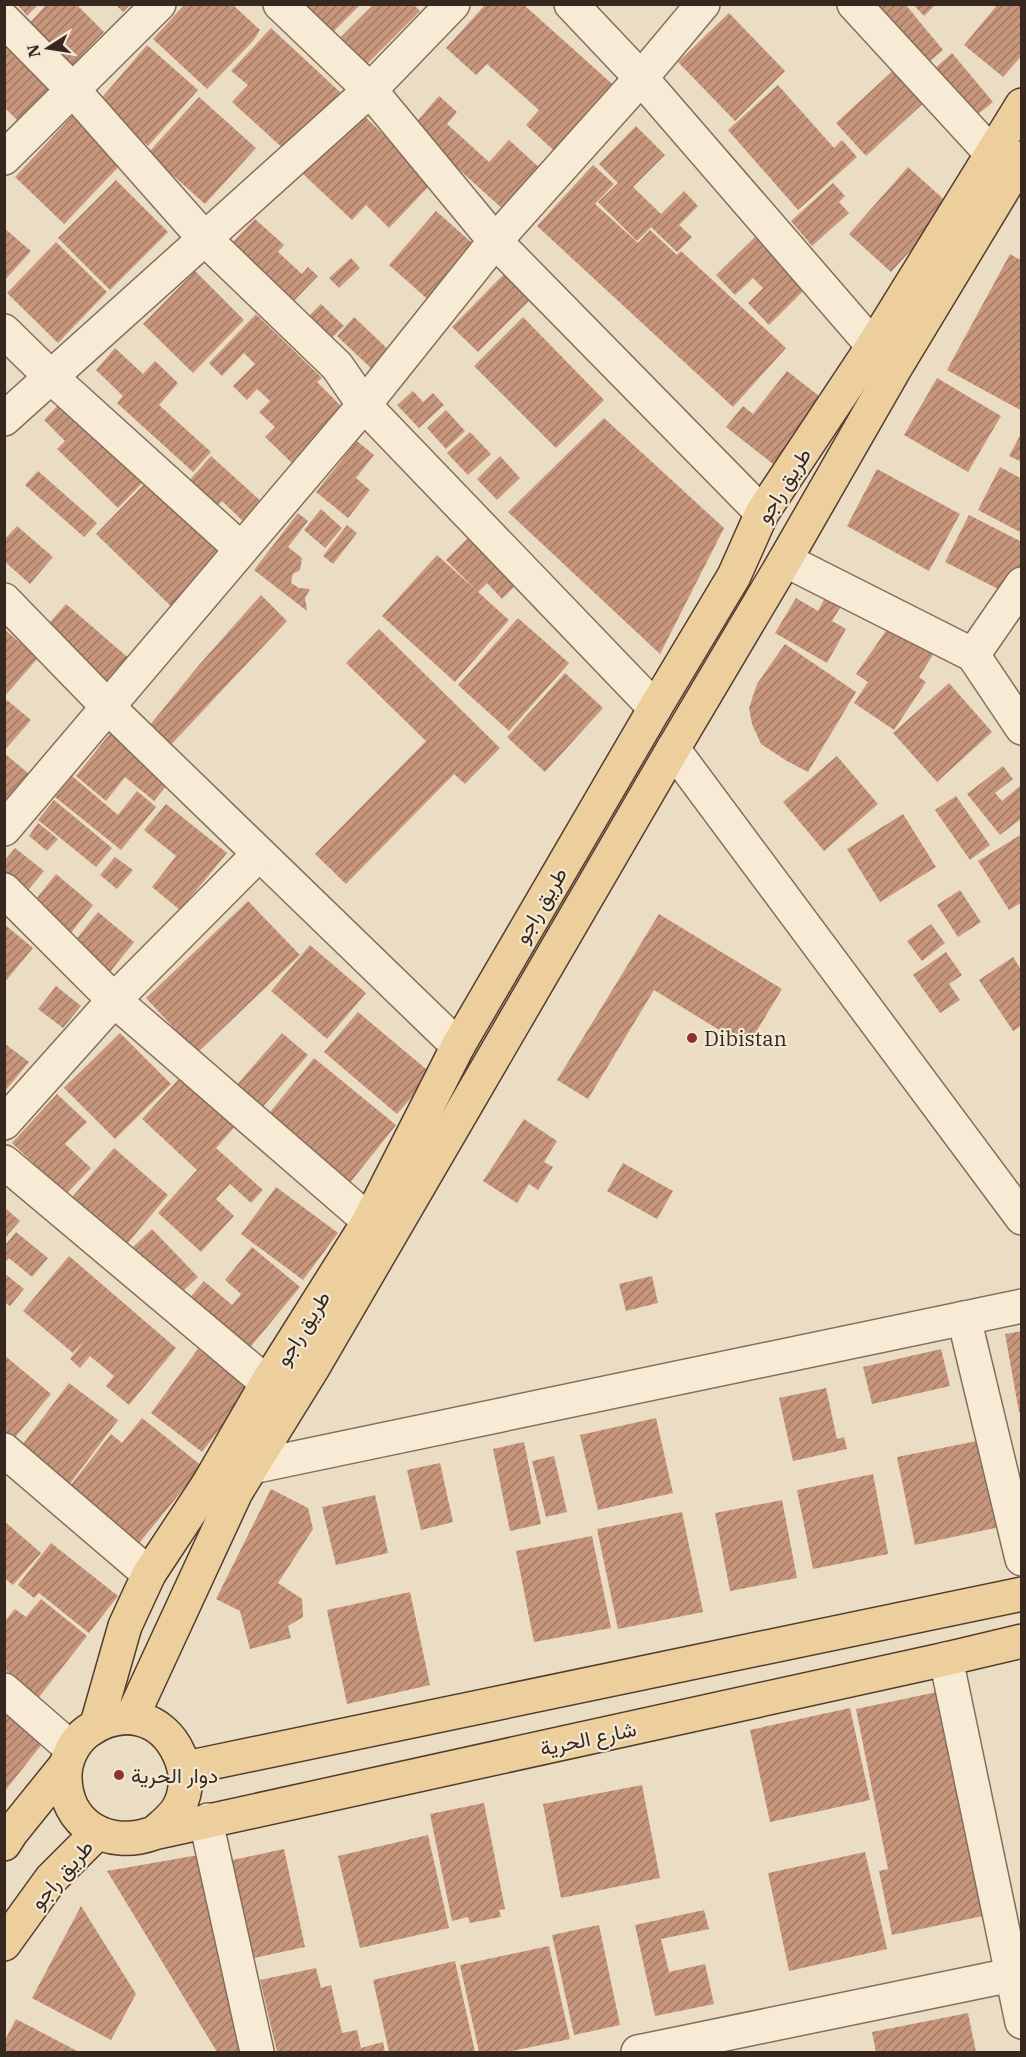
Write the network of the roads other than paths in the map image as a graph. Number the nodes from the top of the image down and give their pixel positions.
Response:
1 (159, 4) edge
2 (280, 4) edge
3 (453, 4) edge
4 (571, 4) edge
5 (703, 4) edge
6 (854, 4) edge
7 (4, 20) edge
8 (641, 78) junction
9 (73, 90) junction
10 (370, 90) junction
11 (1022, 105) edge
12 (1006, 156) edge
13 (4, 158) edge
14 (204, 238) junction
15 (495, 241) junction
16 (4, 331) edge
17 (873, 346) junction
18 (51, 377) junction
19 (364, 405) junction
20 (4, 419) edge
21 (762, 513) junction
22 (241, 549) junction
23 (785, 560) junction
24 (1022, 584) edge
25 (4, 600) edge
26 (973, 655) junction
27 (108, 707) junction
28 (655, 708) junction
29 (1022, 728) edge
30 (673, 749) junction
31 (4, 829) edge
32 (259, 854) junction
33 (4, 890) edge
34 (114, 1000) junction
35 (459, 1046) junction
36 (4, 1123) edge
37 (4, 1162) edge
38 (1022, 1218) edge
39 (369, 1221) junction
40 (1022, 1306) edge
41 (964, 1318) junction
42 (267, 1383) junction
43 (4, 1450) edge
44 (252, 1467) junction
45 (1022, 1559) edge
46 (149, 1574) junction
47 (1022, 1594) edge
48 (1022, 1641) edge
49 (733, 1654) junction
50 (946, 1659) junction
51 (4, 1690) edge
52 (743, 1704) junction
53 (132, 1717) junction
54 (98, 1724) junction
55 (69, 1758) junction
56 (186, 1768) junction
57 (208, 1820) junction
58 (97, 1833) junction
59 (154, 1833) junction
60 (4, 1844) edge
61 (4, 1944) edge
62 (1011, 1975) junction
63 (1022, 2022) edge
64 (713, 2044) edge
65 (257, 2052) edge
66 (638, 2052) edge

1 - 9 street
2 - 10 street
3 - 10 street
4 - 8 street
5 - 8 street
6 - 12 street
7 - 9 street
8 - 15 street
8 - 17 street
9 - 13 street
9 - 14 street
10 - 14 street
10 - 15 street
11 - 12 main road, طريق راجو
12 - 17 main road, طريق راجو
12 - 23 main road, طريق راجو
14 - 18 street
14 - 19 street
15 - 19 street
15 - 21 street
16 - 18 street
17 - 21 main road, طريق راجو
18 - 20 street
18 - 22 street
19 - 22 street
19 - 28 street
21 - 28 main road, طريق راجو
22 - 27 street
23 - 26 street
23 - 30 main road, طريق راجو
24 - 26 street
25 - 27 street
26 - 29 street
27 - 31 street
27 - 32 street
28 - 35 main road, طريق راجو
30 - 38 street
30 - 44 main road, طريق راجو
32 - 34 street
32 - 35 street
33 - 34 street
34 - 36 street
34 - 39 street
35 - 39 main road, طريق راجو
37 - 42 street
39 - 42 main road, طريق راجو
40 - 41 street
41 - 44 street
41 - 45 street
42 - 46 main road, طريق راجو
43 - 46 street
44 - 53 main road, طريق راجو
46 - 54 main road, طريق راجو
47 - 49 main road
48 - 50 main road, شارع الحرية
49 - 52 main road
49 - 56 main road
50 - 52 main road, شارع الحرية
50 - 62 street
51 - 55 street
52 - 57 main road, شارع الحرية
53 - 54 main road
53 - 56 main road
54 - 55 main road
55 - 58 main road
55 - 60 main road
56 - 59 main road
57 - 59 main road, شارع الحرية
57 - 65 street
58 - 59 main road
58 - 61 main road, طريق راجو
62 - 63 street
62 - 64 street
64 - 66 street

